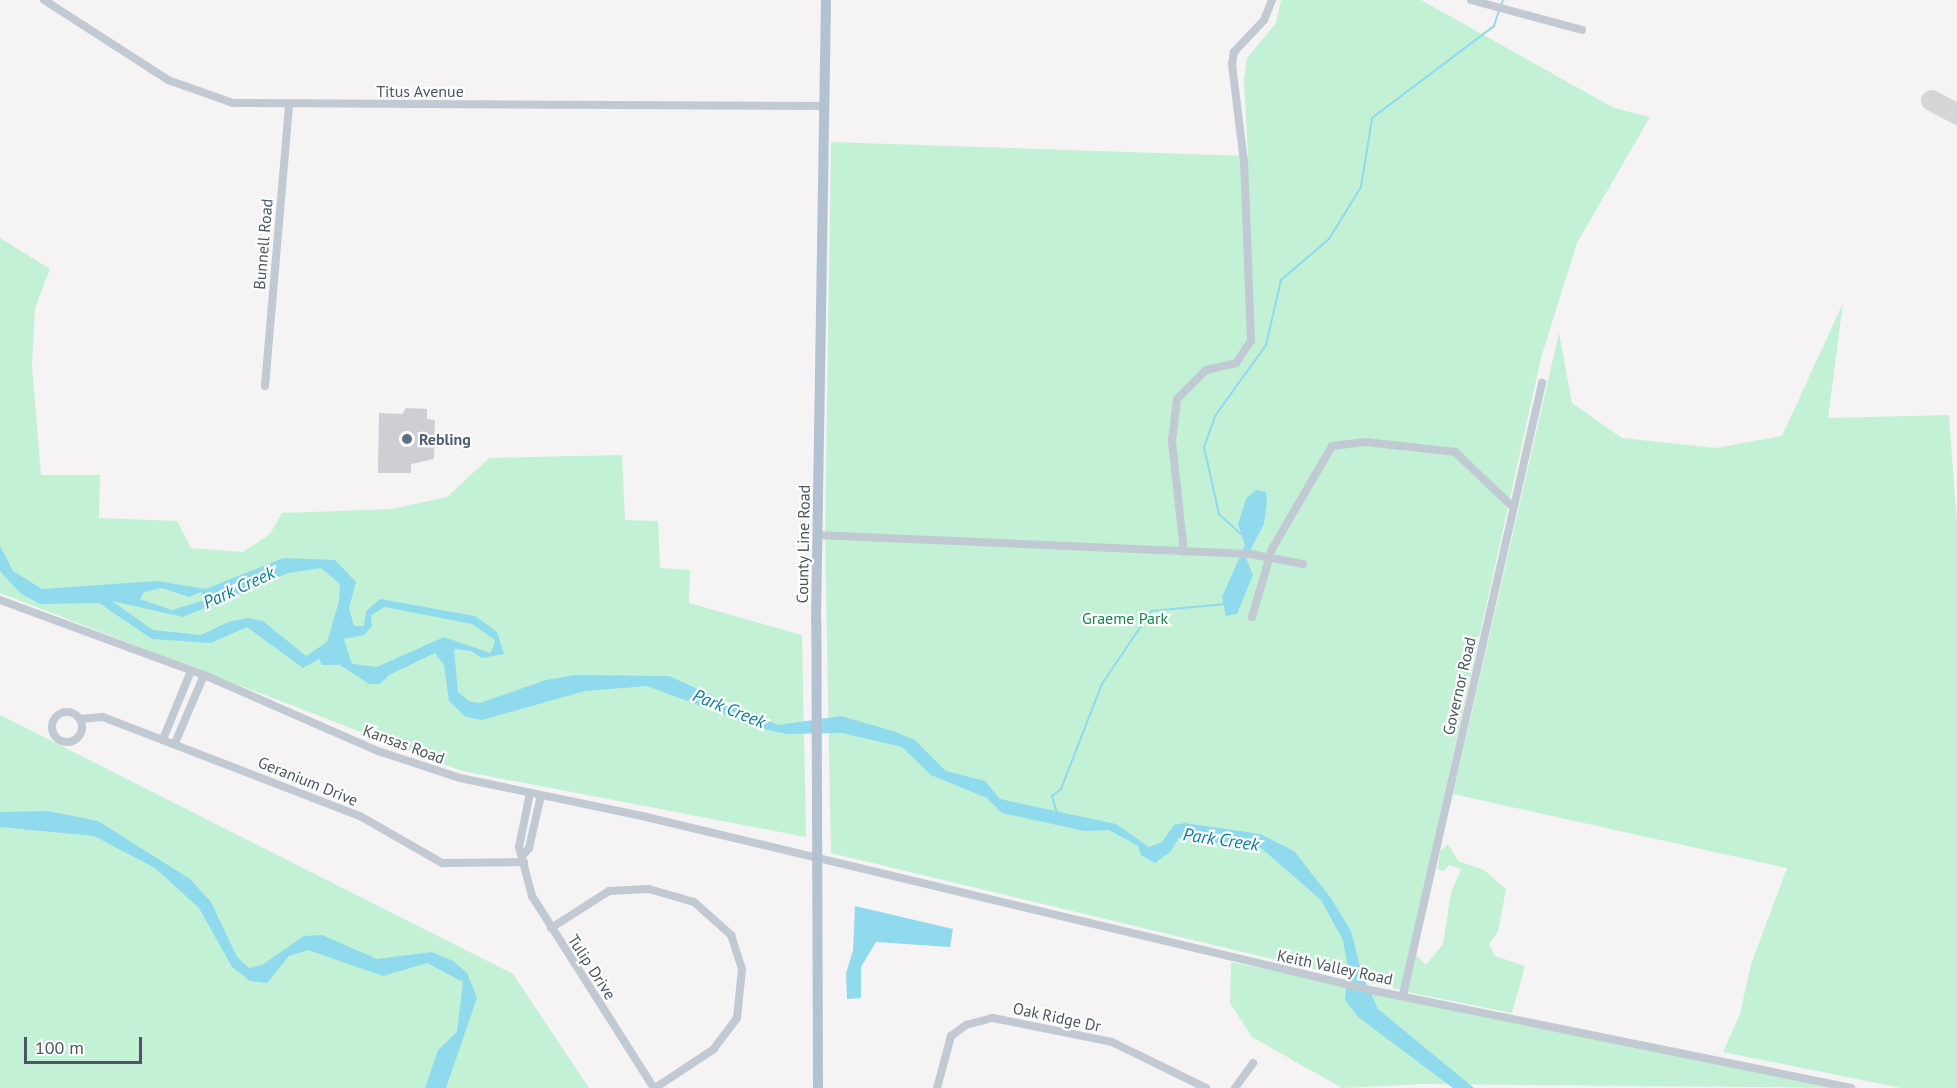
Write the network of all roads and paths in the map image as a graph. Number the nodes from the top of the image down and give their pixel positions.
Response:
1 (44, 0) edge
2 (825, 0) edge
3 (1272, 0) edge
4 (1471, 0) edge
5 (1582, 30) dead end
6 (289, 105) junction
7 (825, 106) junction
8 (1542, 383) dead end
9 (265, 386) dead end
10 (1514, 507) junction
11 (817, 535) junction
12 (1185, 552) junction
13 (1270, 559) junction
14 (1303, 564) dead end
15 (0, 600) edge
16 (1252, 617) dead end
17 (191, 671) junction
18 (204, 675) junction
19 (80, 719) dead end
20 (163, 738) junction
21 (175, 743) junction
22 (530, 793) junction
23 (541, 795) junction
24 (524, 858) junction
25 (817, 860) junction
26 (552, 928) junction
27 (1403, 995) junction
28 (1253, 1063) dead end
29 (655, 1088) edge
30 (818, 1088) edge
31 (937, 1088) edge
32 (1206, 1088) edge
33 (1235, 1088) edge
34 (1851, 1088) edge

1 - 6 street, Titus Avenue
2 - 7 main road, County Line Road
3 - 12 street
4 - 5 street
6 - 7 street, Titus Avenue
6 - 9 street, Bunnell Road
7 - 11 main road, County Line Road
8 - 10 street, Governor Road
10 - 13 street
10 - 27 street, Governor Road
11 - 12 street
11 - 25 main road, County Line Road
12 - 13 street
13 - 14 street
13 - 16 street
15 - 17 street, Kansas Road
17 - 18 street, Kansas Road
17 - 20 street
18 - 21 street
18 - 22 street, Kansas Road
19 - 20 street, Geranium Drive
20 - 21 street, Geranium Drive
21 - 24 street, Geranium Drive
22 - 23 street, Kansas Road
22 - 24 street, Tulip Drive
23 - 24 street
23 - 25 street, Kansas Road
24 - 26 street, Tulip Drive
25 - 27 street, Keith Valley Road
25 - 30 main road, County Line Road
26 - 29 street, Tulip Drive
26 - 29 street
27 - 34 street, Keith Valley Road
28 - 33 street
31 - 32 street, Oak Ridge Dr

